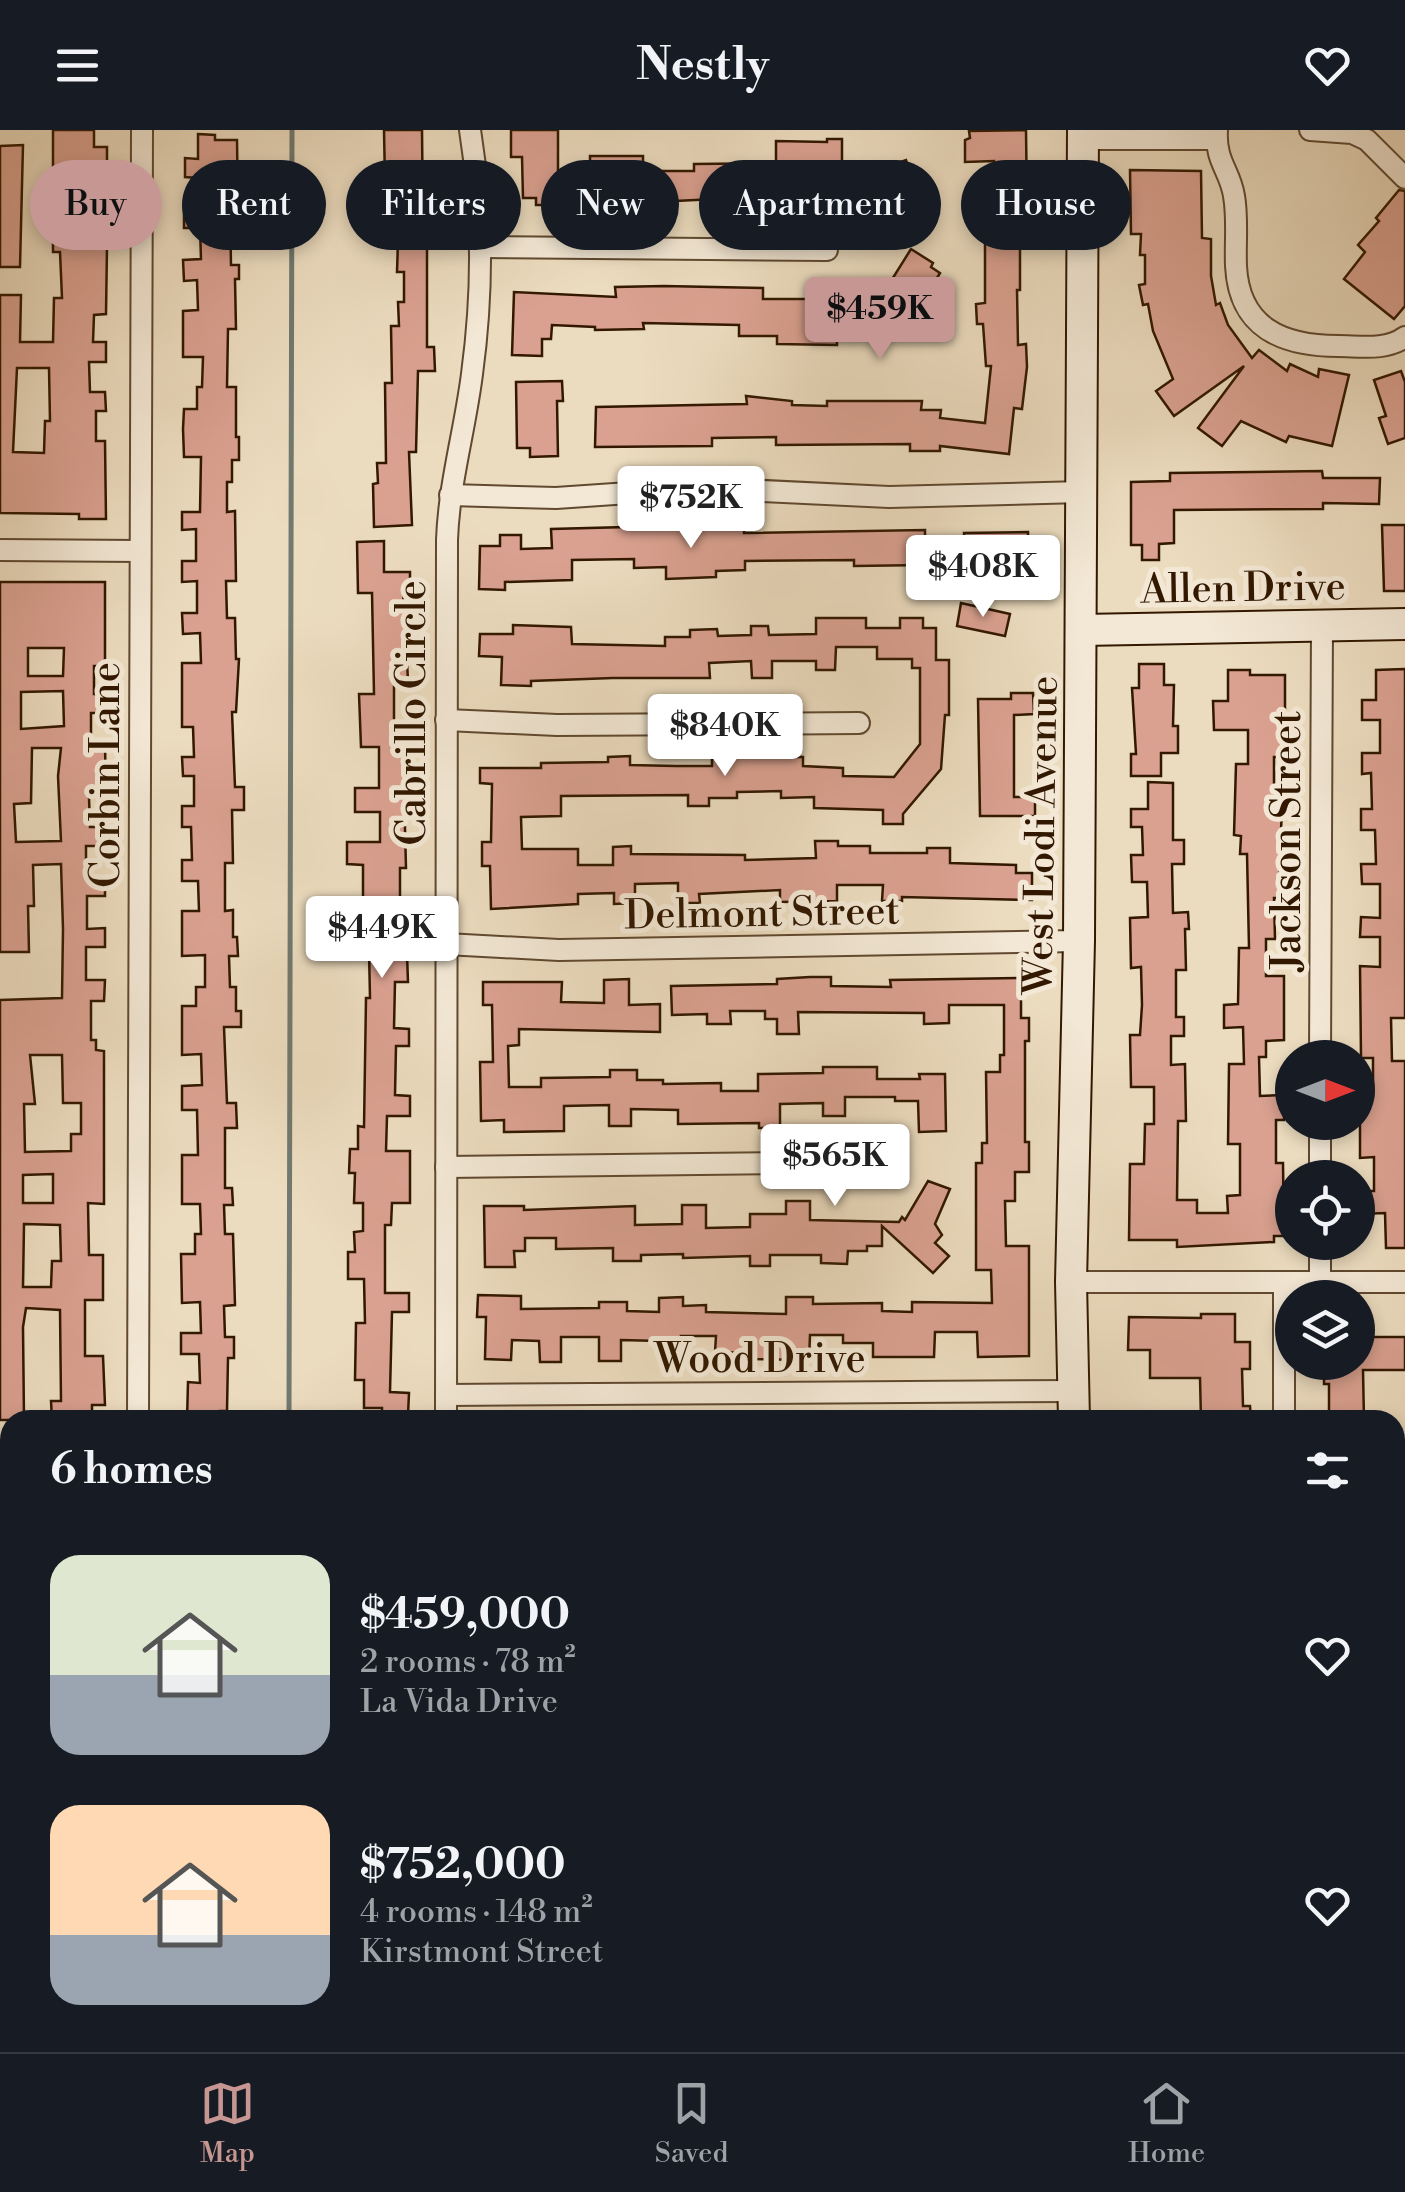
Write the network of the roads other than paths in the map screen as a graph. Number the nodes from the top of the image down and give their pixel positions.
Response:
1 (142, 130) edge
2 (470, 130) edge
3 (1310, 130) edge
4 (1083, 134) edge
5 (1216, 134) edge
6 (473, 160) edge
7 (1405, 178) edge
8 (521, 247) edge
9 (699, 249) edge
10 (481, 250) edge
11 (1405, 336) edge
12 (1082, 492) junction
13 (450, 495) junction
14 (0, 550) edge
15 (140, 550) junction
16 (1405, 624) edge
17 (1322, 625) junction
18 (1082, 630) junction
19 (446, 720) junction
20 (860, 724) dead end
21 (1079, 941) junction
22 (446, 944) junction
23 (1320, 1040) edge
24 (871, 1162) dead end
25 (446, 1166) junction
26 (1072, 1282) junction
27 (1375, 1282) edge
28 (1405, 1282) edge
29 (1275, 1284) edge
30 (1284, 1380) edge
31 (446, 1395) junction
32 (1074, 1406) edge
33 (138, 1410) edge
34 (446, 1410) edge
35 (1284, 1410) edge

1 - 15 street, Corbin Lane
2 - 6 street, Cabrillo Circle
3 - 7 street
4 - 5 street
4 - 12 main road, West Lodi Avenue
5 - 11 street
8 - 9 street
10 - 13 street, Cabrillo Circle
12 - 13 street
12 - 18 main road, West Lodi Avenue
13 - 19 street, Cabrillo Circle
14 - 15 street
15 - 33 street, Corbin Lane
16 - 17 main road, Allen Drive
17 - 18 main road, Allen Drive
17 - 23 street, Jackson Street
18 - 21 main road, West Lodi Avenue
19 - 20 street
19 - 22 street, Cabrillo Circle
21 - 22 street, Delmont Street
21 - 26 main road, West Lodi Avenue
22 - 25 street, Cabrillo Circle
24 - 25 street
25 - 31 street, Cabrillo Circle
26 - 29 street
26 - 32 main road, West Lodi Avenue
27 - 28 street
30 - 35 street
31 - 32 street, Wood Drive
31 - 34 street, Cabrillo Circle

